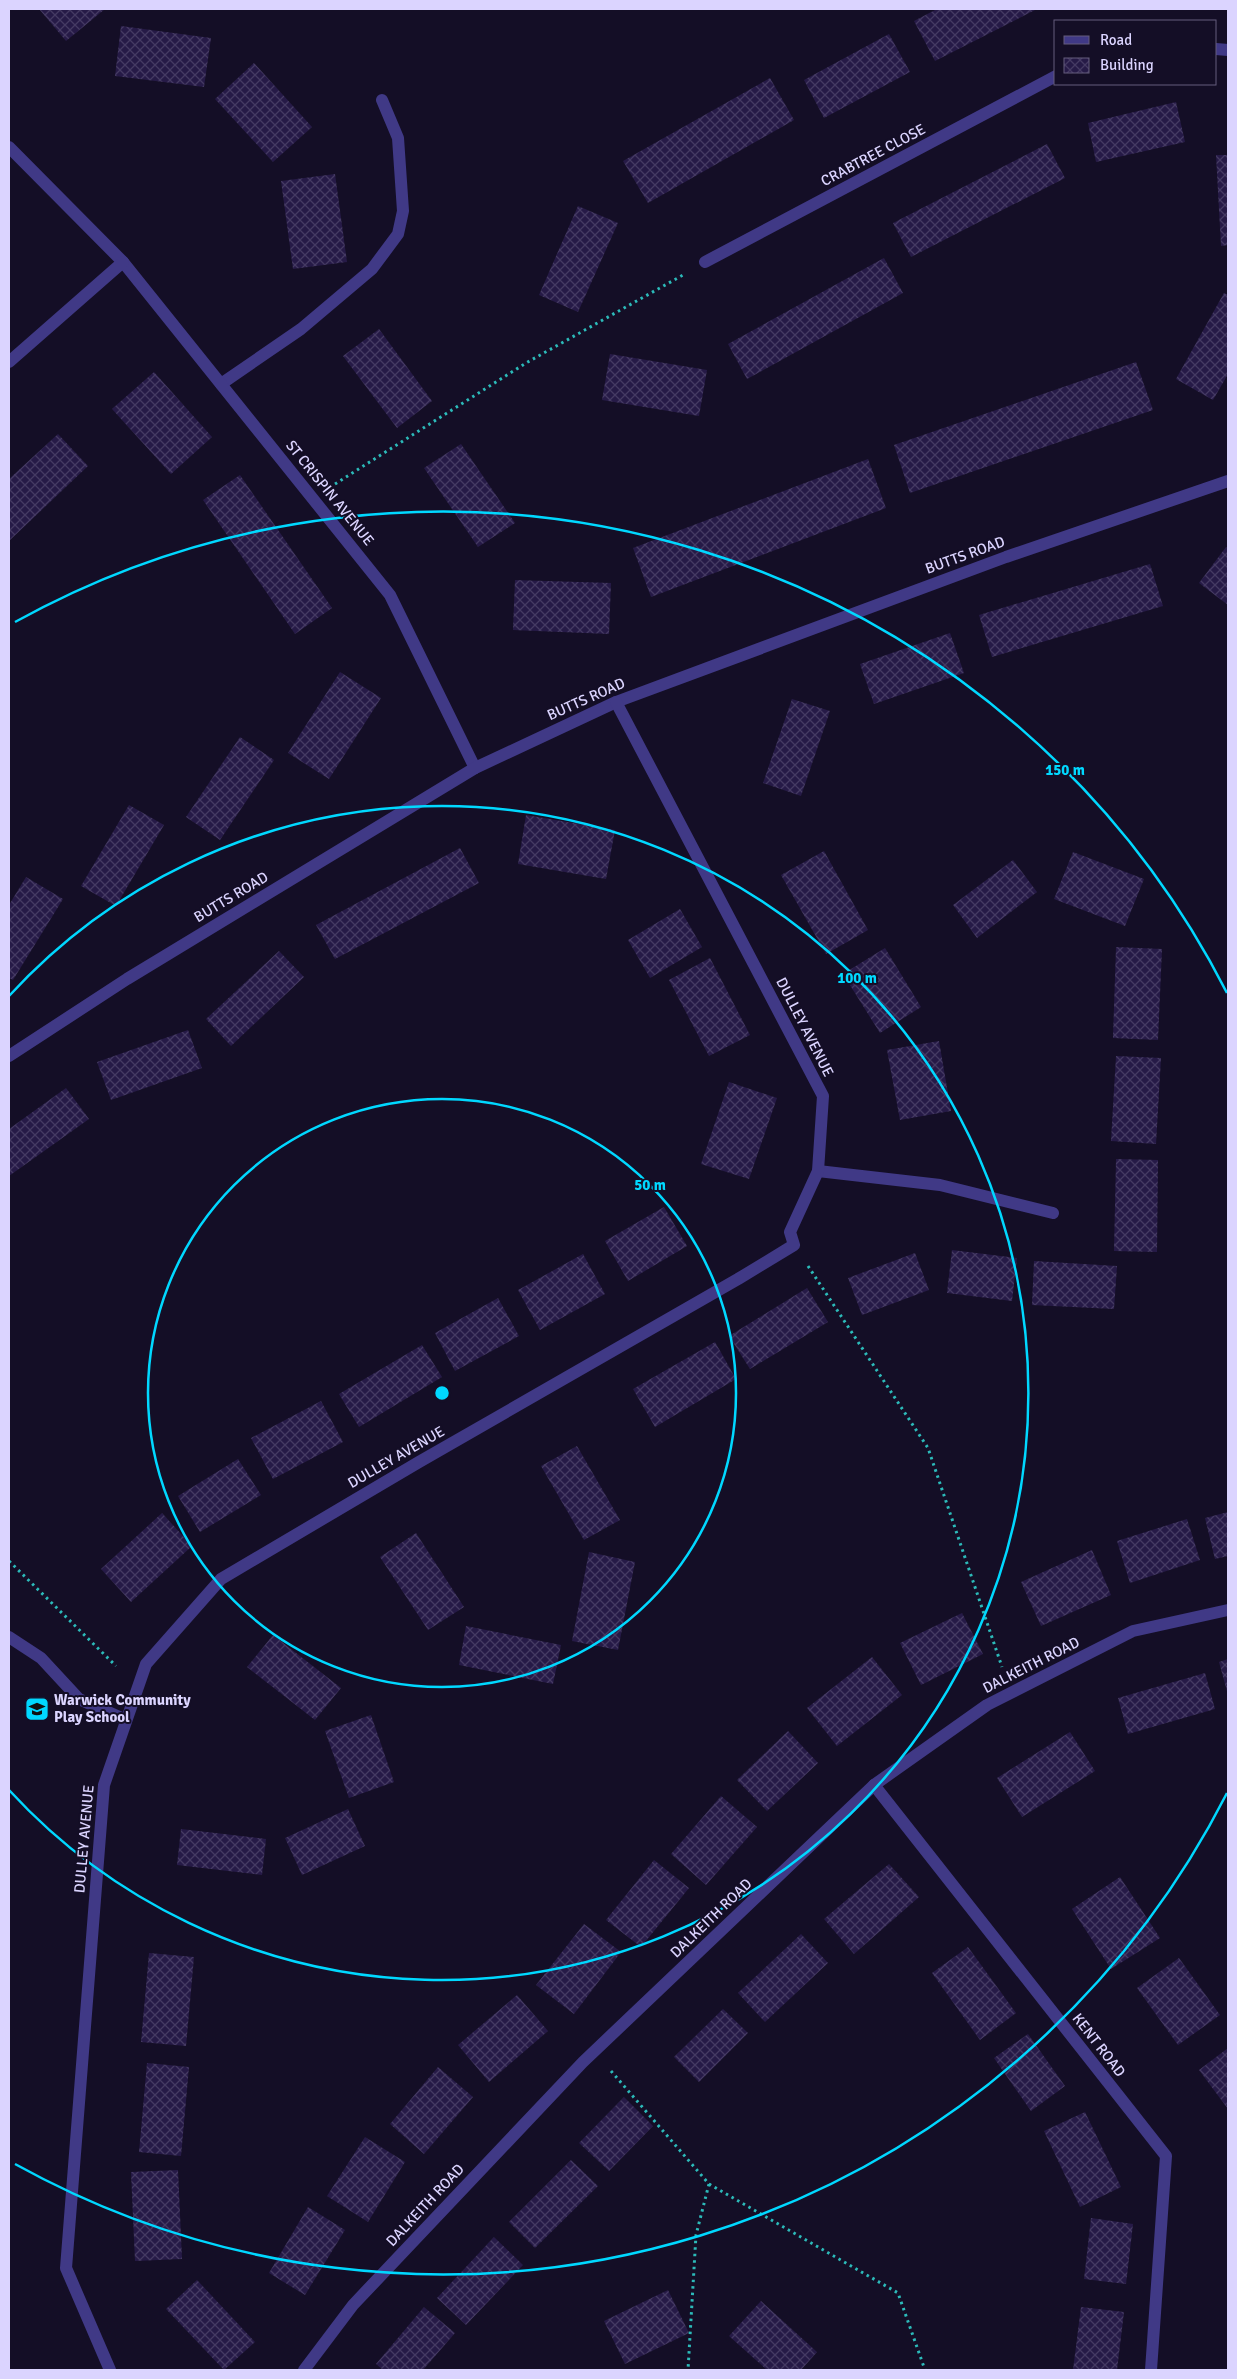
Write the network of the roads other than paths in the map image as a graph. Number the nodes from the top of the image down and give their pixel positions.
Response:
1 (1054, 77) edge
2 (382, 100) dead end
3 (9, 147) edge
4 (123, 262) junction
5 (705, 262) road end
6 (9, 362) edge
7 (221, 384) junction
8 (1228, 481) edge
9 (616, 702) junction
10 (475, 768) junction
11 (9, 1056) edge
12 (818, 1172) junction
13 (1053, 1213) dead end
14 (1228, 1610) edge
15 (9, 1637) edge
16 (126, 1720) junction
17 (874, 1785) junction
18 (110, 2370) edge
19 (304, 2370) edge
20 (1151, 2370) edge

1 - 5 street, CRABTREE CLOSE
2 - 7 street
3 - 4 street, ST CRISPIN AVENUE
4 - 6 street
4 - 7 street, ST CRISPIN AVENUE
7 - 10 street, ST CRISPIN AVENUE
8 - 9 street, BUTTS ROAD
9 - 10 street, BUTTS ROAD
9 - 12 street, DULLEY AVENUE
10 - 11 street, BUTTS ROAD
12 - 13 street
12 - 16 street, DULLEY AVENUE
14 - 17 street, DALKEITH ROAD
15 - 16 street
16 - 18 street, DULLEY AVENUE
17 - 19 street, DALKEITH ROAD
17 - 20 street, KENT ROAD

